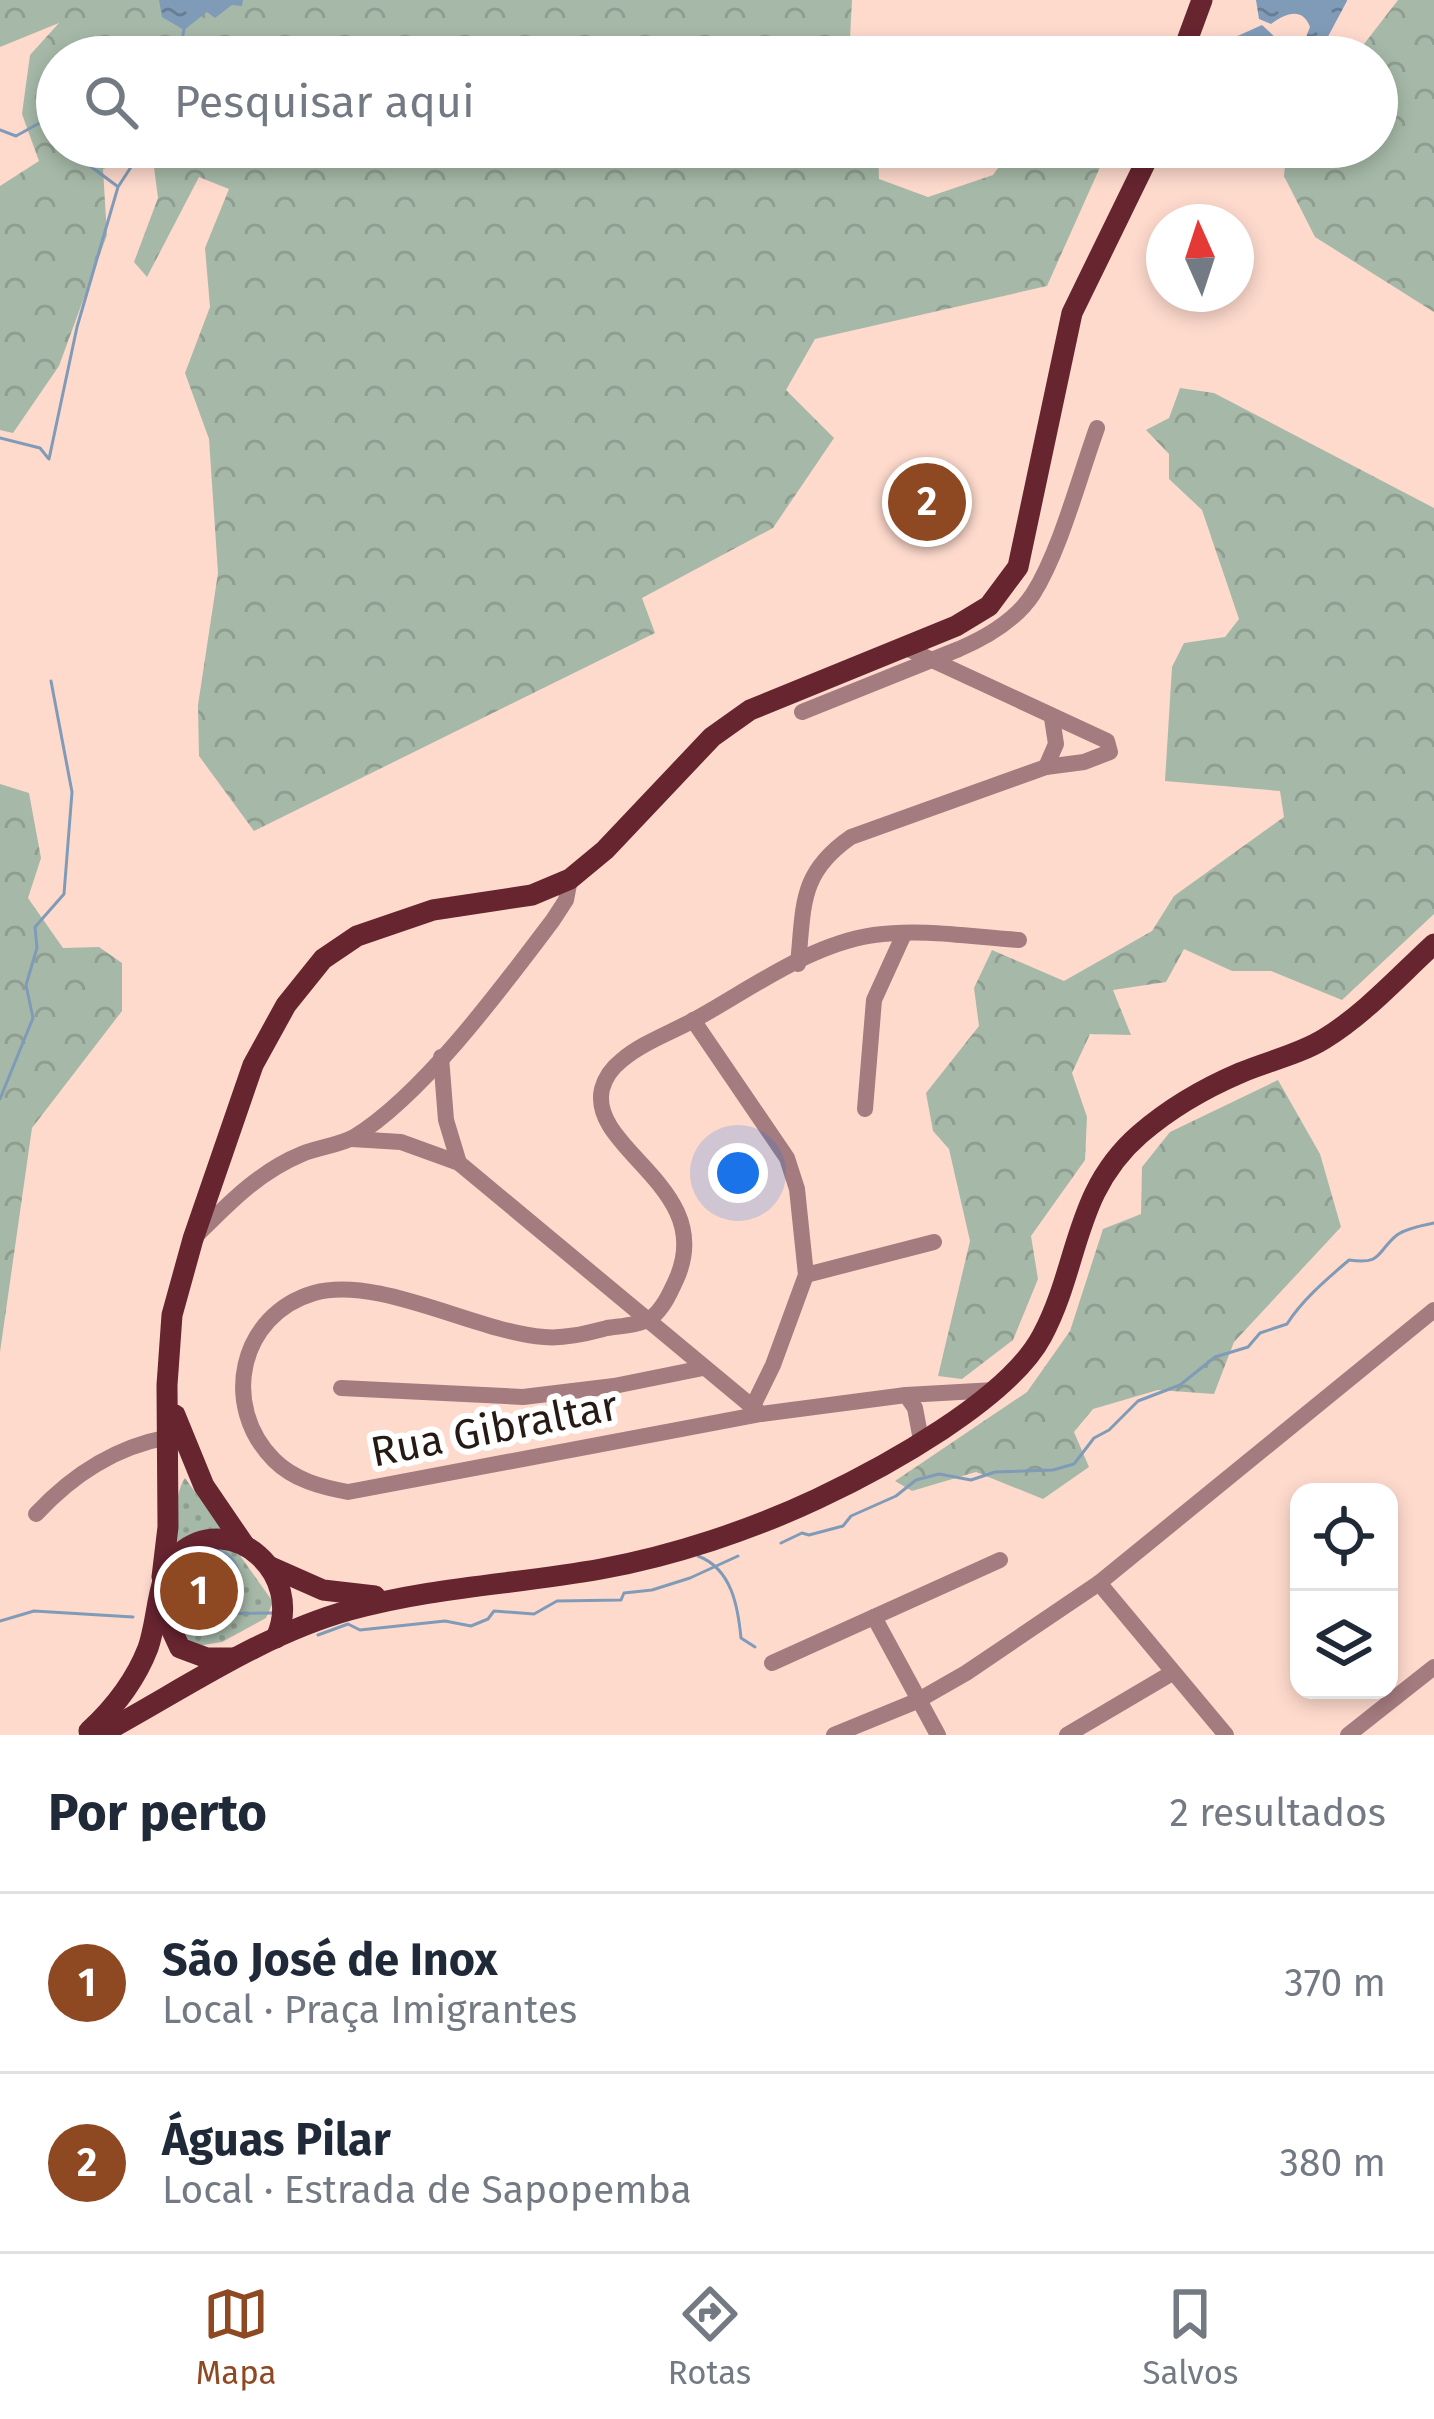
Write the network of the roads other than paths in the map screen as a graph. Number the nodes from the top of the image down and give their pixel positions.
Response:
1 (1202, 0) edge
2 (1189, 36) edge
3 (1143, 168) edge
4 (1096, 428) dead end
5 (904, 647) junction
6 (929, 661) junction
7 (802, 712) dead end
8 (1052, 718) junction
9 (1046, 766) junction
10 (570, 879) junction
11 (904, 934) junction
12 (1019, 940) dead end
13 (1434, 944) edge
14 (798, 964) junction
15 (693, 1020) junction
16 (441, 1057) junction
17 (865, 1109) dead end
18 (352, 1139) junction
19 (459, 1163) junction
20 (193, 1239) junction
21 (934, 1242) dead end
22 (806, 1275) junction
23 (1434, 1310) edge
24 (650, 1319) junction
25 (703, 1368) junction
26 (166, 1385) junction
27 (341, 1388) dead end
28 (998, 1390) junction
29 (906, 1395) junction
30 (756, 1411) junction
31 (169, 1437) junction
32 (921, 1440) junction
33 (37, 1514) dead end
34 (245, 1546) junction
35 (1000, 1559) dead end
36 (271, 1567) junction
37 (162, 1577) junction
38 (1099, 1582) junction
39 (406, 1596) junction
40 (161, 1606) junction
41 (874, 1617) junction
42 (276, 1638) junction
43 (238, 1658) junction
44 (772, 1663) dead end
45 (1434, 1666) edge
46 (1172, 1673) junction
47 (917, 1700) junction
48 (1087, 1730) edge
49 (110, 1732) edge
50 (85, 1735) edge
51 (834, 1735) edge
52 (938, 1735) edge
53 (1067, 1735) edge
54 (1226, 1735) edge
55 (1348, 1735) edge

1 - 2 main road
3 - 5 main road
4 - 6 street
5 - 6 street
5 - 10 main road
6 - 7 street
6 - 8 street
8 - 9 street
8 - 9 street
9 - 14 street
10 - 16 street
10 - 20 main road
11 - 12 street
11 - 14 street
11 - 17 street
13 - 28 main road
14 - 15 street
15 - 22 street
15 - 24 street
16 - 18 street
16 - 19 street
18 - 19 street
18 - 20 street
19 - 24 street
20 - 26 main road
21 - 22 street
22 - 30 street
23 - 38 street
24 - 25 street
24 - 30 street, Rua Gibraltar
25 - 27 street
25 - 30 street
26 - 31 main road
26 - 34 main road
28 - 29 street, Rua Gibraltar
28 - 32 main road
29 - 30 street, Rua Gibraltar
29 - 32 street
31 - 33 street
31 - 37 main road
32 - 39 main road
34 - 36 main road
34 - 37 main road
35 - 41 street
36 - 39 main road
36 - 42 main road
37 - 40 main road
38 - 46 street
38 - 47 street
39 - 42 main road
40 - 43 main road
40 - 50 main road
41 - 44 street
41 - 47 street
42 - 43 main road
43 - 49 main road
45 - 55 street
46 - 48 street
46 - 54 street
47 - 51 street
47 - 52 street
48 - 53 street

